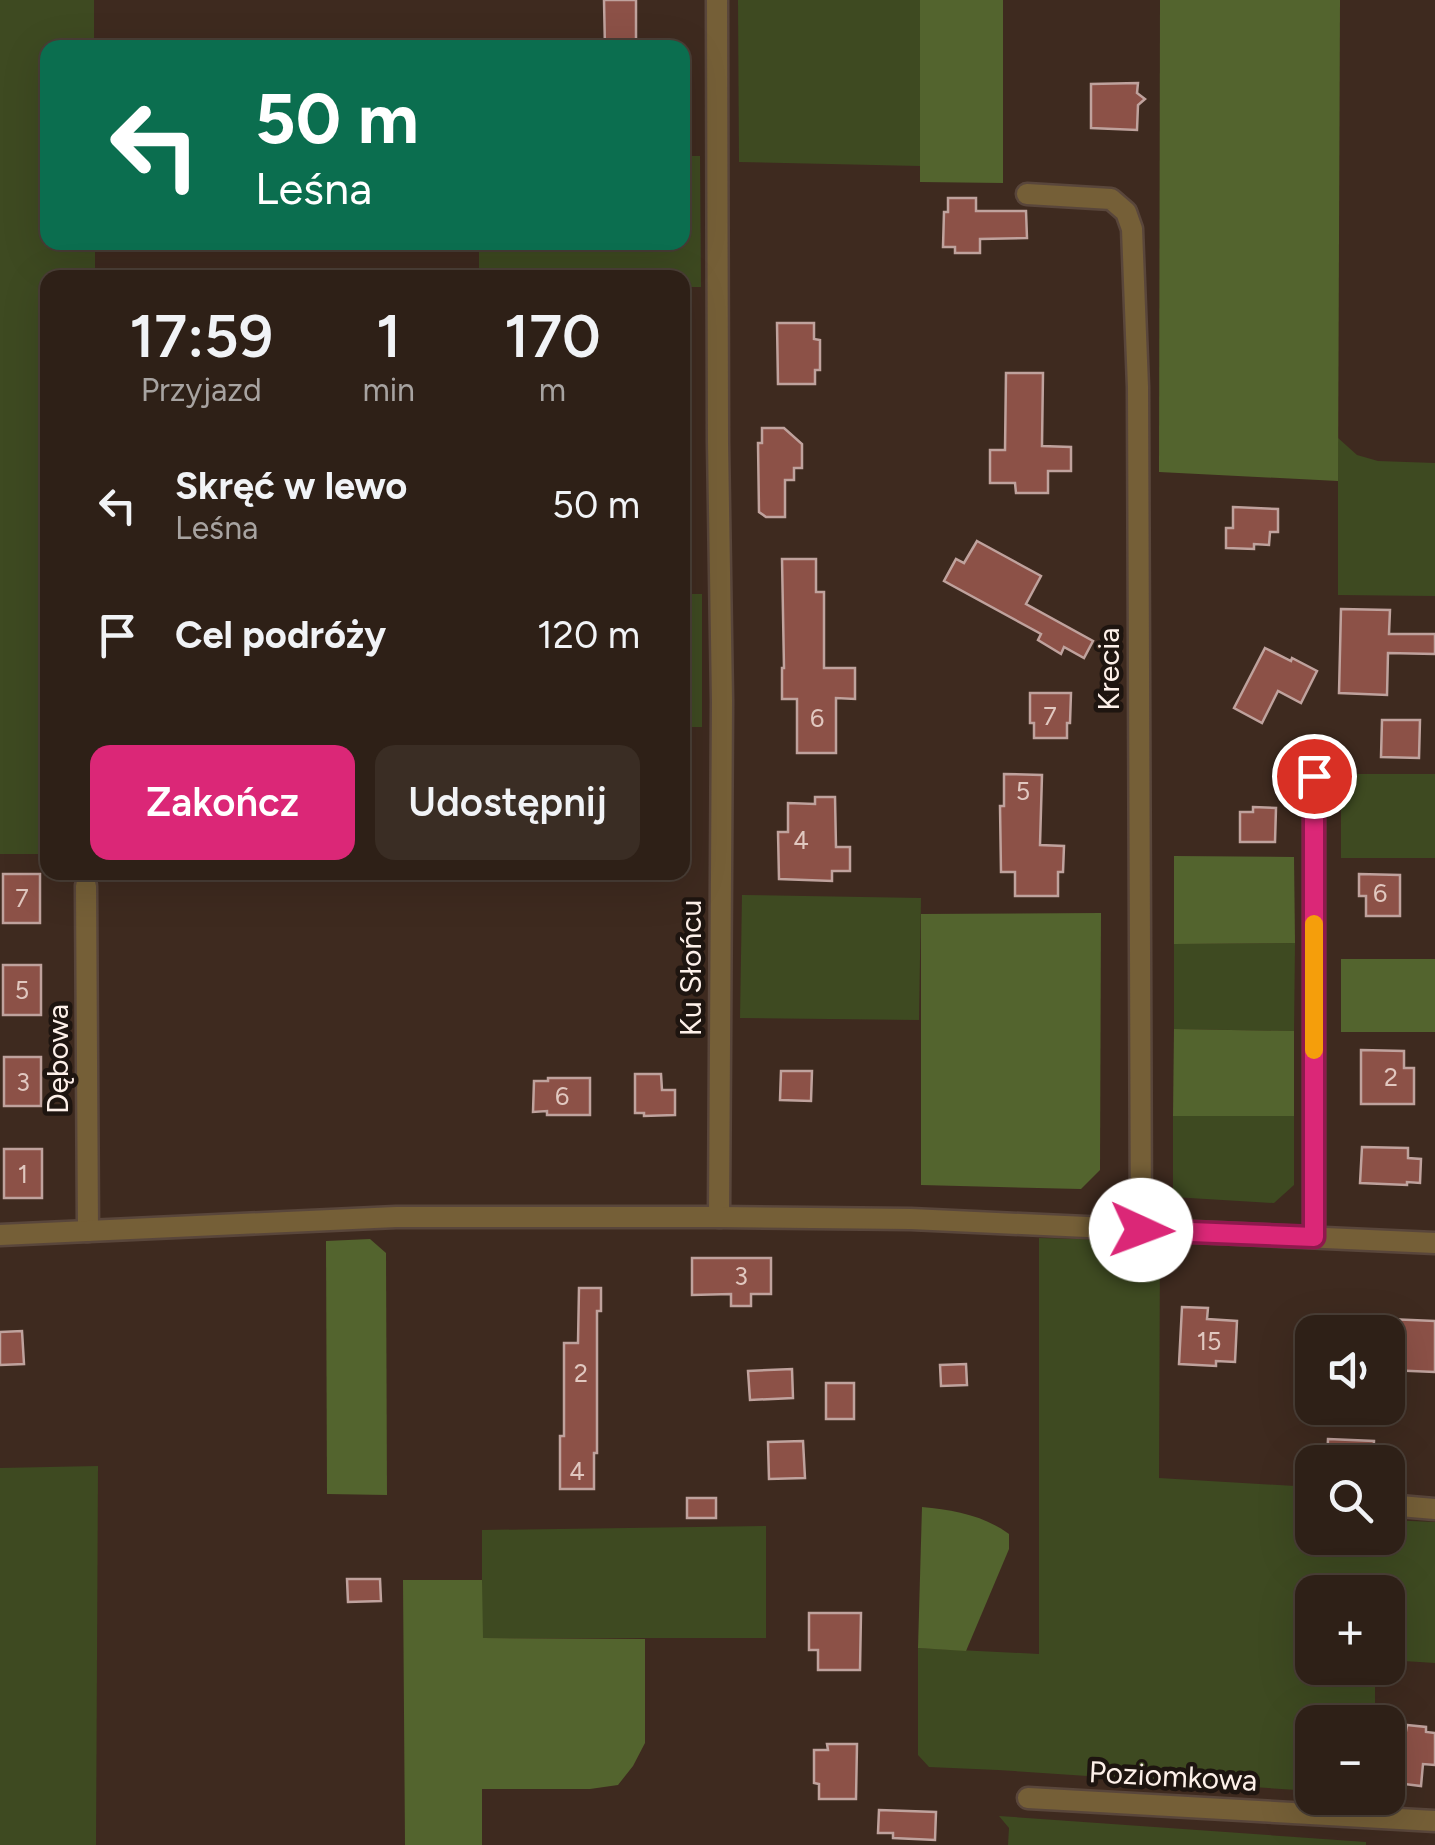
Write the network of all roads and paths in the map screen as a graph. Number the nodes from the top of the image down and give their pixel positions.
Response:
1 (717, 0) edge
2 (1026, 194) dead end
3 (1314, 776) dead end
4 (86, 886) dead end
5 (719, 1216) junction
6 (1141, 1230) junction
7 (88, 1231) junction
8 (0, 1235) edge
9 (1314, 1237) junction
10 (1435, 1243) edge
11 (1405, 1506) edge
12 (1435, 1508) edge
13 (1028, 1798) dead end
14 (1435, 1821) edge

1 - 5 street, Ku Słońcu
2 - 6 street, Krecia
3 - 9 street
4 - 7 street, Dębowa
5 - 6 street
5 - 7 street
6 - 9 street
7 - 8 street
9 - 10 street
11 - 12 street
13 - 14 street, Poziomkowa

